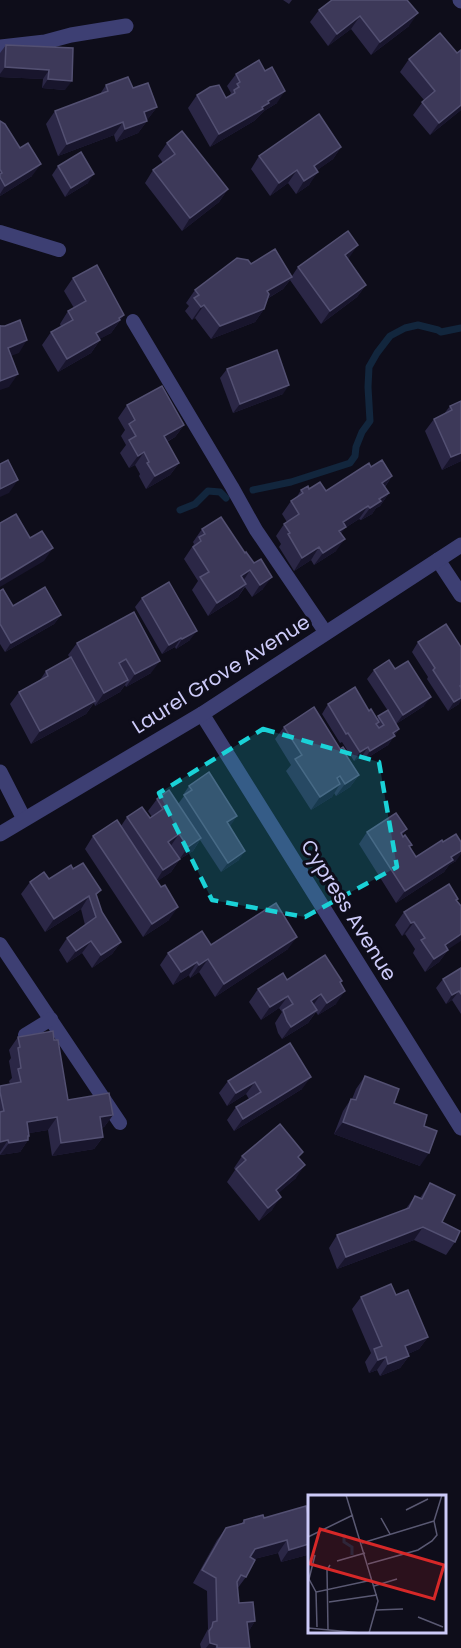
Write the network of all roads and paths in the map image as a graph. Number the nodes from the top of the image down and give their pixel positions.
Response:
1 (126, 26) dead end
2 (0, 47) edge
3 (0, 232) edge
4 (59, 250) dead end
5 (133, 321) dead end
6 (461, 545) edge
7 (438, 560) junction
8 (461, 595) edge
9 (326, 633) junction
10 (202, 714) junction
11 (0, 772) edge
12 (24, 819) junction
13 (0, 834) edge
14 (0, 944) edge
15 (51, 1019) junction
16 (25, 1035) edge
17 (120, 1123) dead end
18 (461, 1128) edge

1 - 2 street
3 - 4 lane
5 - 9 lane
6 - 7 street, Laurel Grove Avenue
7 - 8 street
7 - 9 street, Laurel Grove Avenue
9 - 10 street, Laurel Grove Avenue
10 - 12 street, Laurel Grove Avenue
10 - 18 street, Cypress Avenue
11 - 12 street
12 - 13 street, Laurel Grove Avenue
14 - 15 lane
15 - 16 lane
15 - 17 lane

